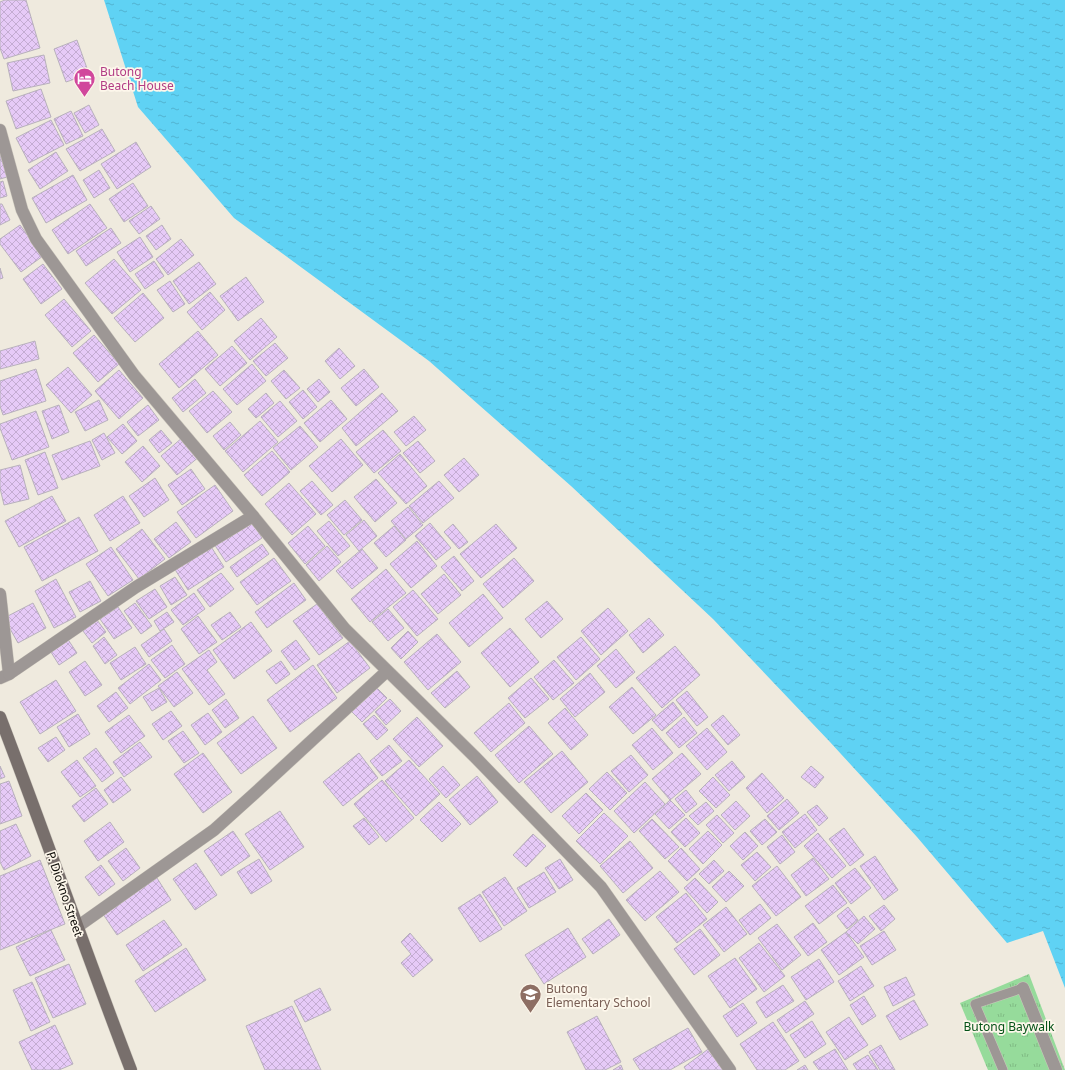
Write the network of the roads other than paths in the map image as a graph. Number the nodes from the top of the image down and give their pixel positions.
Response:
1 (0, 130) edge
2 (253, 516) junction
3 (0, 594) edge
4 (387, 671) junction
5 (4, 676) edge
6 (0, 717) edge
7 (77, 927) junction
8 (1023, 988) joint
9 (131, 1070) edge
10 (730, 1070) edge
11 (1003, 1070) edge
12 (1056, 1070) edge

1 - 2 street
2 - 4 street
2 - 5 street
3 - 5 street
4 - 7 street
4 - 10 street
6 - 7 main road, P. Diokno Street
7 - 9 main road, P. Diokno Street
8 - 11 lane
8 - 12 street

